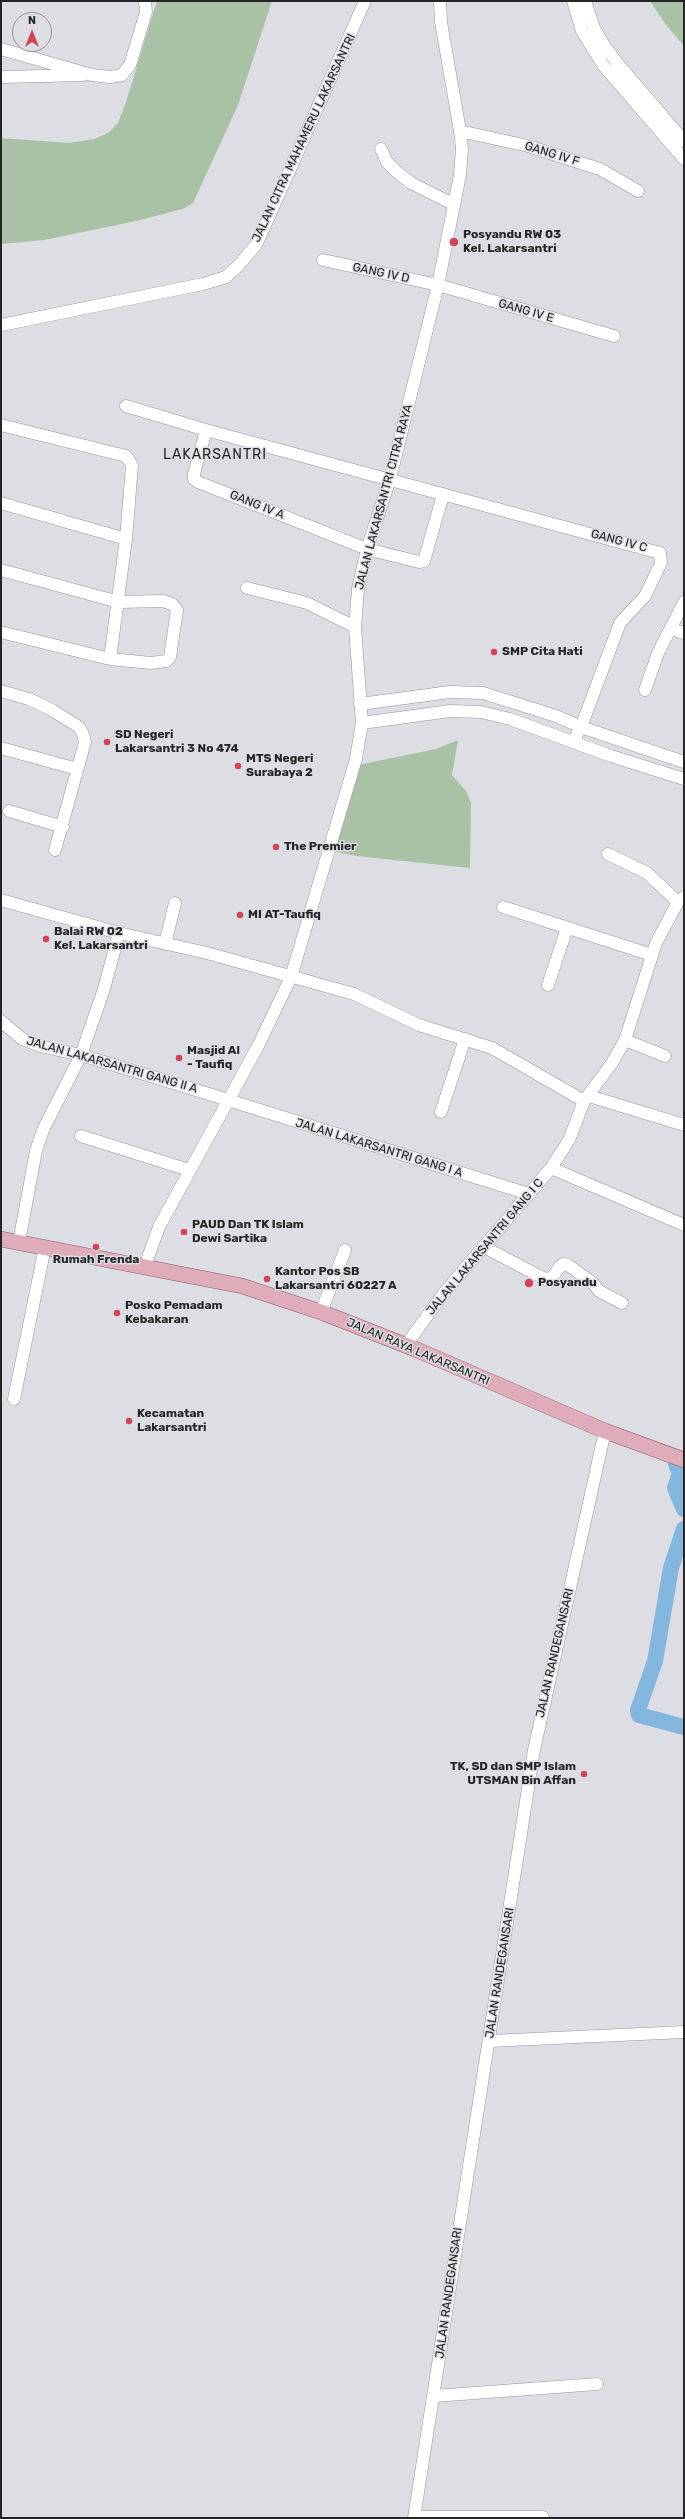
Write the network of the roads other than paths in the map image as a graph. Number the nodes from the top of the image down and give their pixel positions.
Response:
1 (145, 1) edge
2 (365, 1) edge
3 (440, 1) edge
4 (573, 1) edge
5 (585, 1) edge
6 (1, 49) edge
7 (92, 75) junction
8 (1, 77) edge
9 (460, 131) junction
10 (684, 141) edge
11 (381, 149) dead end
12 (684, 159) edge
13 (638, 191) dead end
14 (453, 204) junction
15 (323, 260) dead end
16 (438, 285) junction
17 (1, 325) edge
18 (614, 336) dead end
19 (126, 406) dead end
20 (1, 425) edge
21 (206, 430) junction
22 (390, 479) junction
23 (443, 495) junction
24 (1, 503) edge
25 (126, 539) junction
26 (367, 548) junction
27 (1, 570) edge
28 (247, 588) dead end
29 (119, 602) junction
30 (684, 602) edge
31 (355, 627) junction
32 (671, 629) junction
33 (1, 632) edge
34 (684, 633) edge
35 (110, 659) junction
36 (645, 690) dead end
37 (1, 691) edge
38 (360, 704) junction
39 (362, 723) junction
40 (581, 727) junction
41 (573, 742) junction
42 (1, 748) edge
43 (684, 762) edge
44 (77, 769) junction
45 (684, 779) edge
46 (9, 811) dead end
47 (63, 828) junction
48 (55, 850) dead end
49 (608, 854) dead end
50 (681, 899) edge
51 (1, 900) edge
52 (175, 902) dead end
53 (503, 908) dead end
54 (567, 928) junction
55 (119, 933) junction
56 (165, 944) junction
57 (652, 955) junction
58 (291, 977) junction
59 (548, 985) dead end
60 (1, 1021) edge
61 (465, 1039) junction
62 (625, 1040) junction
63 (81, 1055) junction
64 (665, 1056) dead end
65 (586, 1098) junction
66 (228, 1101) junction
67 (441, 1112) dead end
68 (684, 1124) edge
69 (81, 1136) dead end
70 (551, 1168) junction
71 (188, 1170) junction
72 (529, 1194) junction
73 (684, 1225) edge
74 (1, 1239) edge
75 (19, 1242) junction
76 (45, 1247) junction
77 (484, 1247) junction
78 (345, 1250) dead end
79 (145, 1266) junction
80 (622, 1303) dead end
81 (321, 1312) junction
82 (406, 1346) junction
83 (14, 1399) dead end
84 (605, 1431) junction
85 (679, 1458) edge
86 (684, 2032) edge
87 (490, 2041) junction
88 (597, 2384) dead end
89 (434, 2396) junction
90 (414, 2517) edge
91 (544, 2517) edge

1 - 7 street
2 - 17 street, JALAN CITRA MAHAMERU LAKARSANTRI
3 - 9 street, JALAN LAKARSANTRI CITRA RAYA
4 - 12 street
5 - 10 street
6 - 7 street
7 - 8 street
9 - 13 street, GANG IV F
9 - 14 street, JALAN LAKARSANTRI CITRA RAYA
11 - 14 street
14 - 16 street, JALAN LAKARSANTRI CITRA RAYA
15 - 16 street, GANG IV D
16 - 18 street, GANG IV E
16 - 22 street, JALAN LAKARSANTRI CITRA RAYA
19 - 21 street, GANG IV C
20 - 25 street
21 - 22 street, GANG IV C
21 - 26 street, GANG IV A
22 - 23 street, GANG IV C
22 - 26 street, JALAN LAKARSANTRI CITRA RAYA
23 - 26 street, GANG IV A
23 - 40 street, GANG IV C
24 - 25 street
25 - 29 street
26 - 31 street, JALAN LAKARSANTRI CITRA RAYA
27 - 29 street
28 - 31 street
29 - 35 street
29 - 35 street
30 - 32 street
31 - 38 street, JALAN LAKARSANTRI CITRA RAYA
32 - 34 street
32 - 36 street
33 - 35 street
37 - 44 street
38 - 39 street, JALAN LAKARSANTRI CITRA RAYA
38 - 40 street
39 - 41 street
39 - 58 street, JALAN LAKARSANTRI CITRA RAYA
40 - 41 street
40 - 43 street
41 - 45 street
42 - 44 street
44 - 47 street
46 - 47 street
47 - 48 street
49 - 50 street
50 - 57 street, JALAN LAKARSANTRI GANG I C
51 - 55 street
52 - 56 street
53 - 54 street
54 - 57 street
54 - 59 street
55 - 56 street
55 - 63 street
56 - 58 street
57 - 62 street, JALAN LAKARSANTRI GANG I C
58 - 61 street
58 - 66 street, JALAN LAKARSANTRI CITRA RAYA
60 - 63 street, JALAN LAKARSANTRI GANG II A
61 - 65 street
61 - 67 street
62 - 64 street
62 - 65 street, JALAN LAKARSANTRI GANG I C
63 - 66 street, JALAN LAKARSANTRI GANG II A
63 - 75 street
65 - 68 street
65 - 70 street, JALAN LAKARSANTRI GANG I C
66 - 71 street, JALAN LAKARSANTRI CITRA RAYA
66 - 72 street, JALAN LAKARSANTRI GANG I A
69 - 71 street
70 - 72 street, JALAN LAKARSANTRI GANG I C
70 - 73 street, JALAN LAKARSANTRI GANG I C
71 - 79 street, JALAN LAKARSANTRI CITRA RAYA
72 - 77 street, JALAN LAKARSANTRI GANG I C
74 - 75 main road, JALAN RAYA LAKARSANTRI
75 - 76 main road, JALAN RAYA LAKARSANTRI
76 - 79 main road, JALAN RAYA LAKARSANTRI
76 - 83 street
77 - 80 street
77 - 82 street, JALAN LAKARSANTRI GANG I C
78 - 81 street
79 - 81 main road, JALAN RAYA LAKARSANTRI
81 - 82 main road, JALAN RAYA LAKARSANTRI
82 - 84 main road, JALAN RAYA LAKARSANTRI
84 - 85 main road, JALAN RAYA LAKARSANTRI
84 - 87 street, JALAN RANDEGANSARI
86 - 87 street
87 - 89 street, JALAN RANDEGANSARI
88 - 89 street
89 - 90 street, JALAN RANDEGANSARI
90 - 91 street

